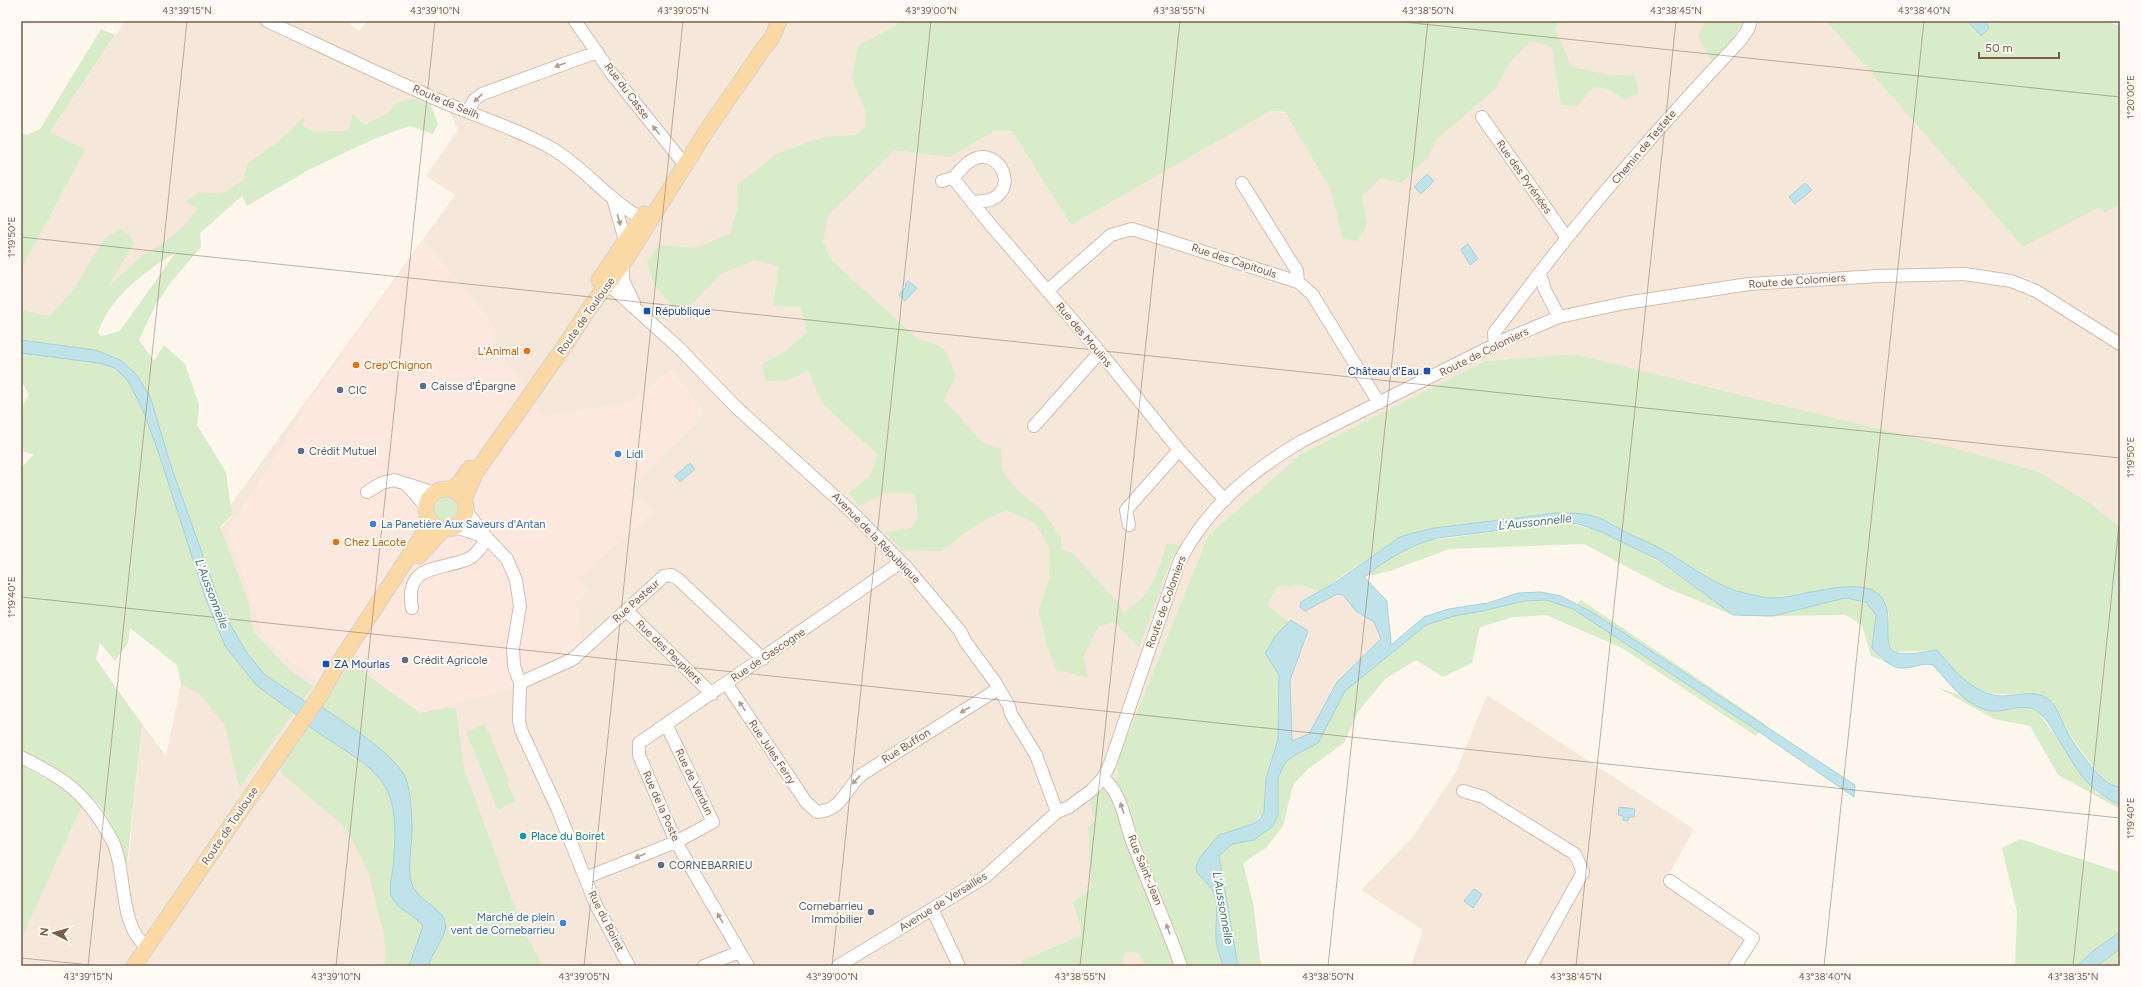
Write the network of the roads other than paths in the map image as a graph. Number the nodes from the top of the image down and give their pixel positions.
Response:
1 (267, 21) edge
2 (575, 21) edge
3 (771, 21) edge
4 (779, 21) edge
5 (1751, 21) edge
6 (763, 48) junction
7 (597, 52) junction
8 (468, 112) junction
9 (1482, 117) dead end
10 (707, 130) junction
11 (681, 160) junction
12 (1242, 183) dead end
13 (613, 198) junction
14 (974, 202) junction
15 (641, 218) junction
16 (1566, 238) junction
17 (629, 246) junction
18 (623, 264) junction
19 (1538, 275) junction
20 (1298, 282) junction
21 (608, 284) junction
22 (1047, 291) junction
23 (637, 309) junction
24 (1559, 317) junction
25 (2120, 344) edge
26 (1495, 345) junction
27 (1100, 352) junction
28 (1379, 403) junction
29 (1034, 426) dead end
30 (1179, 450) junction
31 (407, 485) junction
32 (451, 490) junction
33 (367, 492) dead end
34 (435, 493) junction
35 (1225, 500) junction
36 (465, 506) junction
37 (426, 507) junction
38 (431, 522) junction
39 (1129, 525) dead end
40 (450, 528) junction
41 (487, 538) junction
42 (901, 562) junction
43 (412, 608) dead end
44 (626, 610) junction
45 (763, 659) junction
46 (520, 683) junction
47 (726, 683) junction
48 (998, 689) junction
49 (323, 691) junction
50 (712, 694) junction
51 (666, 724) junction
52 (638, 749) joint
53 (21, 757) edge
54 (1103, 778) junction
55 (1463, 791) dead end
56 (823, 812) joint
57 (1057, 812) junction
58 (676, 842) junction
59 (584, 878) junction
60 (1670, 881) dead end
61 (932, 909) junction
62 (739, 952) junction
63 (142, 959) edge
64 (629, 966) edge
65 (704, 966) edge
66 (748, 966) edge
67 (838, 966) edge
68 (959, 966) edge
69 (1181, 966) edge
70 (1531, 966) edge
71 (1735, 966) edge

1 - 8 street, Route de Seilh
2 - 7 street, Rue du Casse
3 - 6 main road, Route de Toulouse
4 - 6 main road, Route de Toulouse
5 - 16 street, Chemin de Testete
6 - 10 main road, Route de Toulouse
7 -> 8 street
11 -> 7 street, Rue du Casse
8 - 13 street, Route de Seilh
9 - 16 street, Rue des Pyrénées
10 - 11 main road, Route de Toulouse
10 - 17 main road, Route de Toulouse
11 - 15 main road, Route de Toulouse
12 - 20 street
13 - 15 street, Route de Seilh
13 -> 17 street
14 - 14 street, Rue des Moulins
14 - 22 street, Rue des Moulins
15 - 17 main road, Route de Toulouse
16 - 19 street, Chemin de Testete
17 - 18 main road, Route de Toulouse
17 - 21 street
17 - 32 main road, Route de Toulouse
18 - 21 main road, Route de Toulouse
18 - 23 street, Avenue de la République
19 - 24 street
19 - 26 street, Chemin de Testete
20 - 22 street, Rue des Capitouls
20 - 28 street, Rue des Capitouls
21 - 23 street, Avenue de la République
21 - 36 main road, Route de Toulouse
22 - 27 street, Rue des Moulins
23 - 42 street, Avenue de la République
24 - 25 street, Route de Colomiers
24 - 26 street, Route de Colomiers
26 - 28 street, Route de Colomiers
27 - 29 street
27 - 30 street, Rue des Moulins
28 - 35 street, Route de Colomiers
30 - 35 street, Rue des Moulins
30 - 39 street
31 - 33 street
31 - 34 street
31 - 37 street
32 - 34 main road
32 - 36 main road
34 - 37 main road
35 - 54 street, Route de Colomiers
36 - 40 main road
36 - 41 street
37 - 38 main road
38 - 40 main road
38 - 49 main road, Route de Toulouse
40 - 41 street
40 - 49 main road, Route de Toulouse
41 - 43 street
41 - 46 street
42 - 45 street, Rue de Gascogne
42 - 48 street, Avenue de la République
44 - 45 street, Rue Pasteur
44 - 46 street, Rue Pasteur
44 - 50 street, Rue des Peupliers
45 - 47 street, Rue de Gascogne
46 - 59 street
47 - 50 street, Rue de Gascogne
56 -> 47 street, Rue Jules Ferry
48 -> 56 street, Rue Buffon
48 - 57 street, Avenue de la République
49 - 63 main road, Route de Toulouse
50 - 51 street, Rue de Gascogne
51 - 52 street, Rue de Gascogne
51 - 58 street, Rue de Verdun
52 - 58 street, Rue de la Poste
53 - 63 street
54 - 57 street, Route de Colomiers
69 -> 54 street, Rue Saint-Jean
55 - 70 street
57 - 61 street, Avenue de Versailles
58 -> 59 street, Rue du Boiret
62 -> 58 street, Rue de la Poste
59 - 64 street, Rue du Boiret
60 - 71 street
61 - 67 street, Avenue de Versailles
61 - 68 street
62 - 65 street
62 - 66 street, Rue de la Poste

